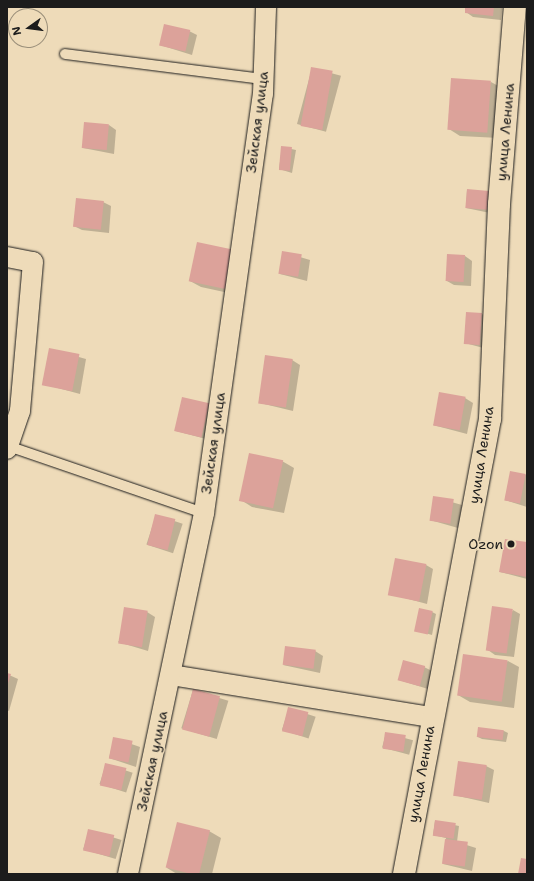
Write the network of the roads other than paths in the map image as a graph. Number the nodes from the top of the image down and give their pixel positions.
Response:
1 (266, 7) edge
2 (515, 7) edge
3 (65, 54) dead end
4 (263, 79) junction
5 (7, 257) edge
6 (8, 448) edge
7 (204, 513) junction
8 (171, 675) junction
9 (431, 717) junction
10 (128, 874) edge
11 (404, 874) edge

1 - 4 street, Зейская улица
2 - 9 street, улица Ленина
3 - 4 lane
4 - 7 street, Зейская улица
5 - 6 street
6 - 7 lane
7 - 8 street, Зейская улица
8 - 9 street
8 - 10 street, Зейская улица
9 - 11 street, улица Ленина

